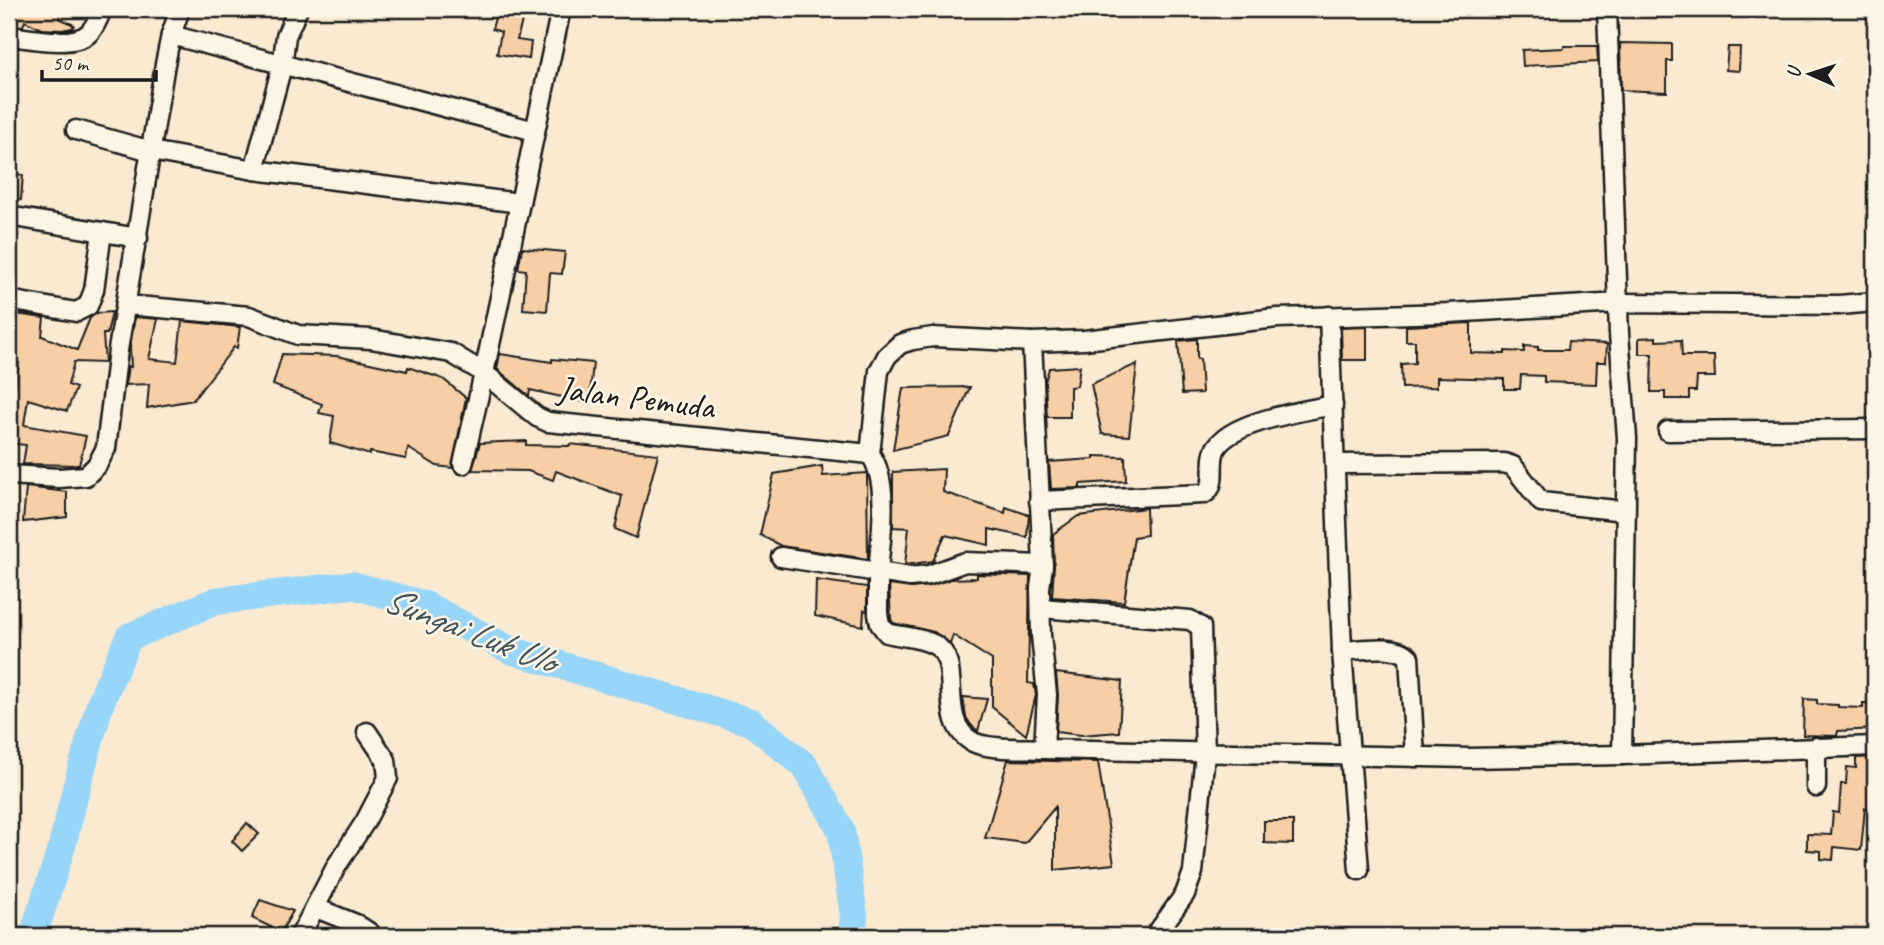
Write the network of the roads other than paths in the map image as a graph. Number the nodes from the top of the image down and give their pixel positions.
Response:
1 (102, 9) edge
2 (180, 9) edge
3 (298, 9) edge
4 (1606, 9) edge
5 (555, 10) edge
6 (171, 35) junction
7 (9, 36) edge
8 (282, 66) junction
9 (76, 130) dead end
10 (535, 131) junction
11 (151, 151) junction
12 (254, 170) junction
13 (520, 203) junction
14 (9, 216) edge
15 (102, 232) junction
16 (139, 232) junction
17 (9, 300) edge
18 (1875, 302) edge
19 (1620, 303) junction
20 (126, 305) junction
21 (1329, 316) junction
22 (1032, 342) junction
23 (484, 373) junction
24 (1333, 405) junction
25 (1875, 429) edge
26 (1668, 431) dead end
27 (870, 454) junction
28 (463, 464) dead end
29 (1336, 464) junction
30 (9, 475) edge
31 (1039, 501) junction
32 (1625, 511) junction
33 (781, 557) dead end
34 (1043, 565) junction
35 (878, 572) junction
36 (1041, 608) junction
37 (1342, 651) junction
38 (367, 732) dead end
39 (1875, 746) edge
40 (1816, 747) junction
41 (1044, 749) junction
42 (1205, 754) junction
43 (1622, 755) junction
44 (1352, 757) junction
45 (1415, 757) junction
46 (1816, 787) dead end
47 (1359, 870) dead end
48 (316, 908) junction
49 (370, 933) dead end
50 (300, 936) edge
51 (1155, 936) edge

1 - 7 street
2 - 6 street
3 - 8 street
4 - 19 street
5 - 10 street
6 - 8 street
6 - 11 street
8 - 10 street
8 - 12 street
9 - 11 street
10 - 13 street
11 - 12 street
11 - 16 street
12 - 13 street
13 - 23 street
14 - 15 street
15 - 16 street
15 - 17 street
16 - 20 street
18 - 19 street
19 - 21 street
19 - 32 street
20 - 23 street, Jalan Pemuda
20 - 30 street
21 - 22 street
21 - 24 street
22 - 27 street
22 - 31 street
23 - 27 street, Jalan Pemuda
23 - 28 street
24 - 29 street
24 - 31 street
25 - 26 street
27 - 35 street
29 - 32 street
29 - 37 street
31 - 34 street
32 - 43 street
33 - 35 street
34 - 35 street
34 - 36 street
35 - 41 street
36 - 41 street
36 - 42 street
37 - 44 street
37 - 45 street
38 - 48 street
39 - 40 street
40 - 43 street
40 - 46 street
41 - 42 street
42 - 44 street
42 - 51 street
43 - 45 street
44 - 45 street
44 - 47 street
48 - 49 street
48 - 50 street

